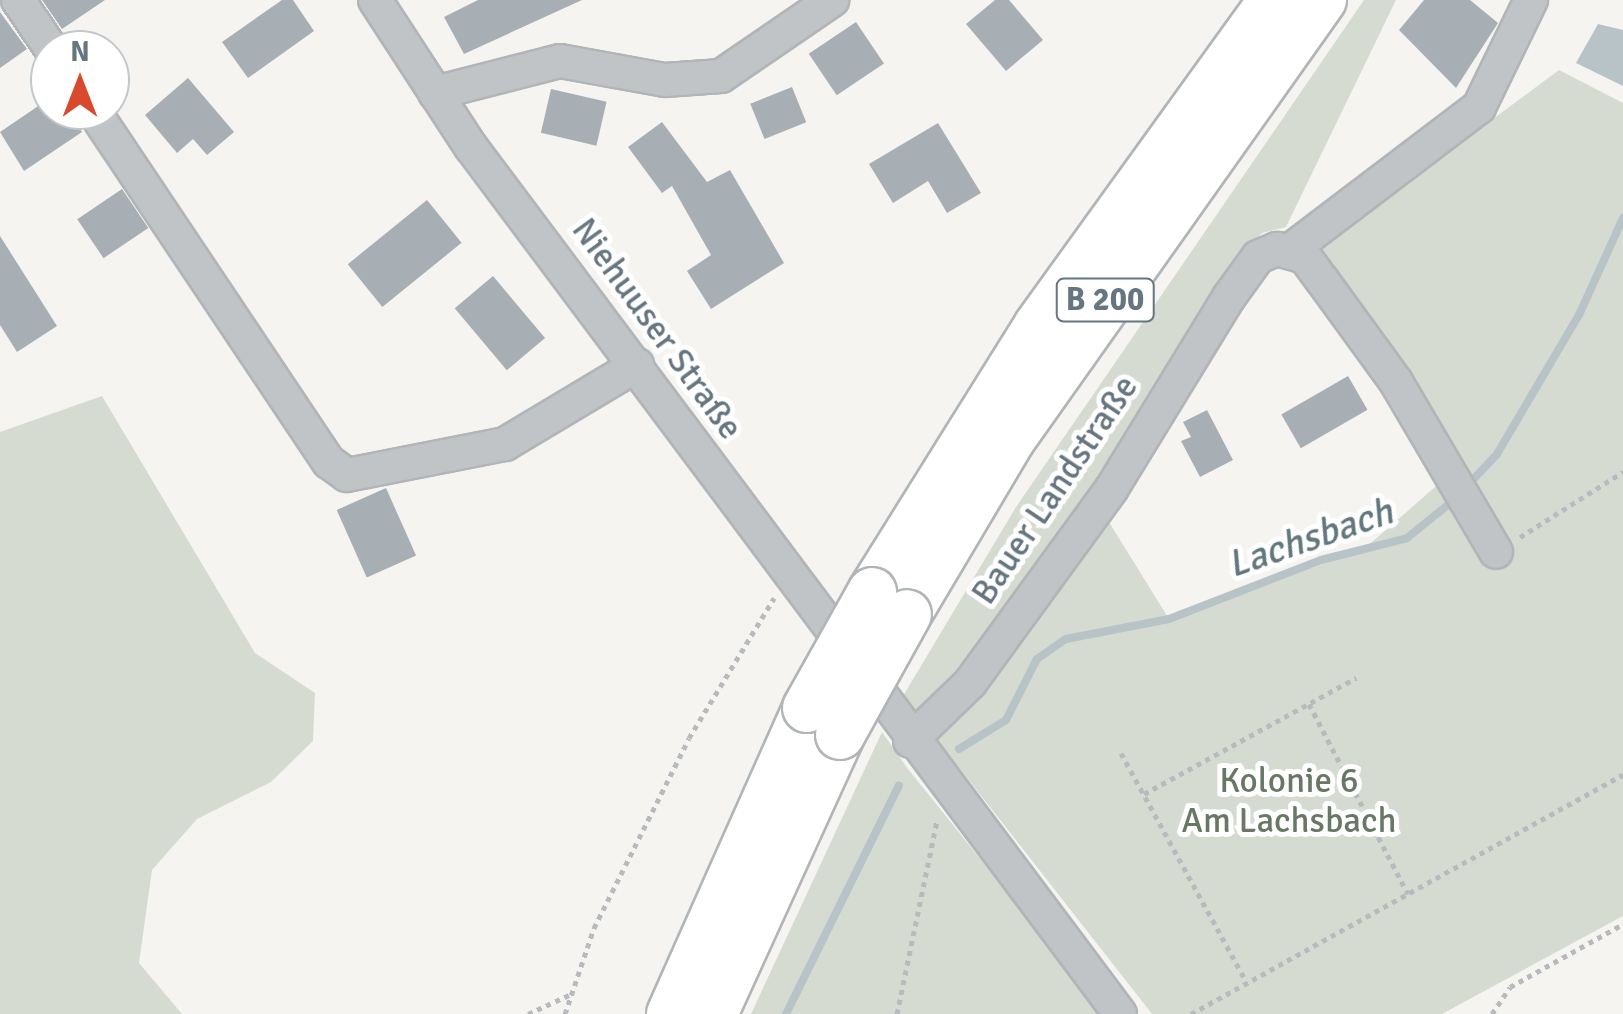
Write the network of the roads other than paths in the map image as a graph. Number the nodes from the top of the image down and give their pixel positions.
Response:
1 (18, 0) edge
2 (375, 0) edge
3 (832, 0) edge
4 (1274, 0) edge
5 (1322, 0) edge
6 (1531, 0) edge
7 (38, 30) edge
8 (435, 94) junction
9 (107, 130) edge
10 (1292, 249) junction
11 (637, 365) junction
12 (1496, 552) road end
13 (890, 603) junction
14 (824, 721) junction
15 (910, 741) junction
16 (671, 1014) edge
17 (713, 1014) edge
18 (1120, 1014) edge

1 - 7 street
2 - 8 street, Niehuuser Straße
3 - 8 street
4 - 13 highway, B 200
5 - 13 highway, B 200
6 - 10 street, Bauer Landstraße
8 - 11 street, Niehuuser Straße
9 - 11 street
10 - 12 street
10 - 15 street, Bauer Landstraße
11 - 15 street, Niehuuser Straße
13 - 14 highway, B 200, bridge
14 - 16 highway, B 200
14 - 17 highway, B 200
15 - 18 street

